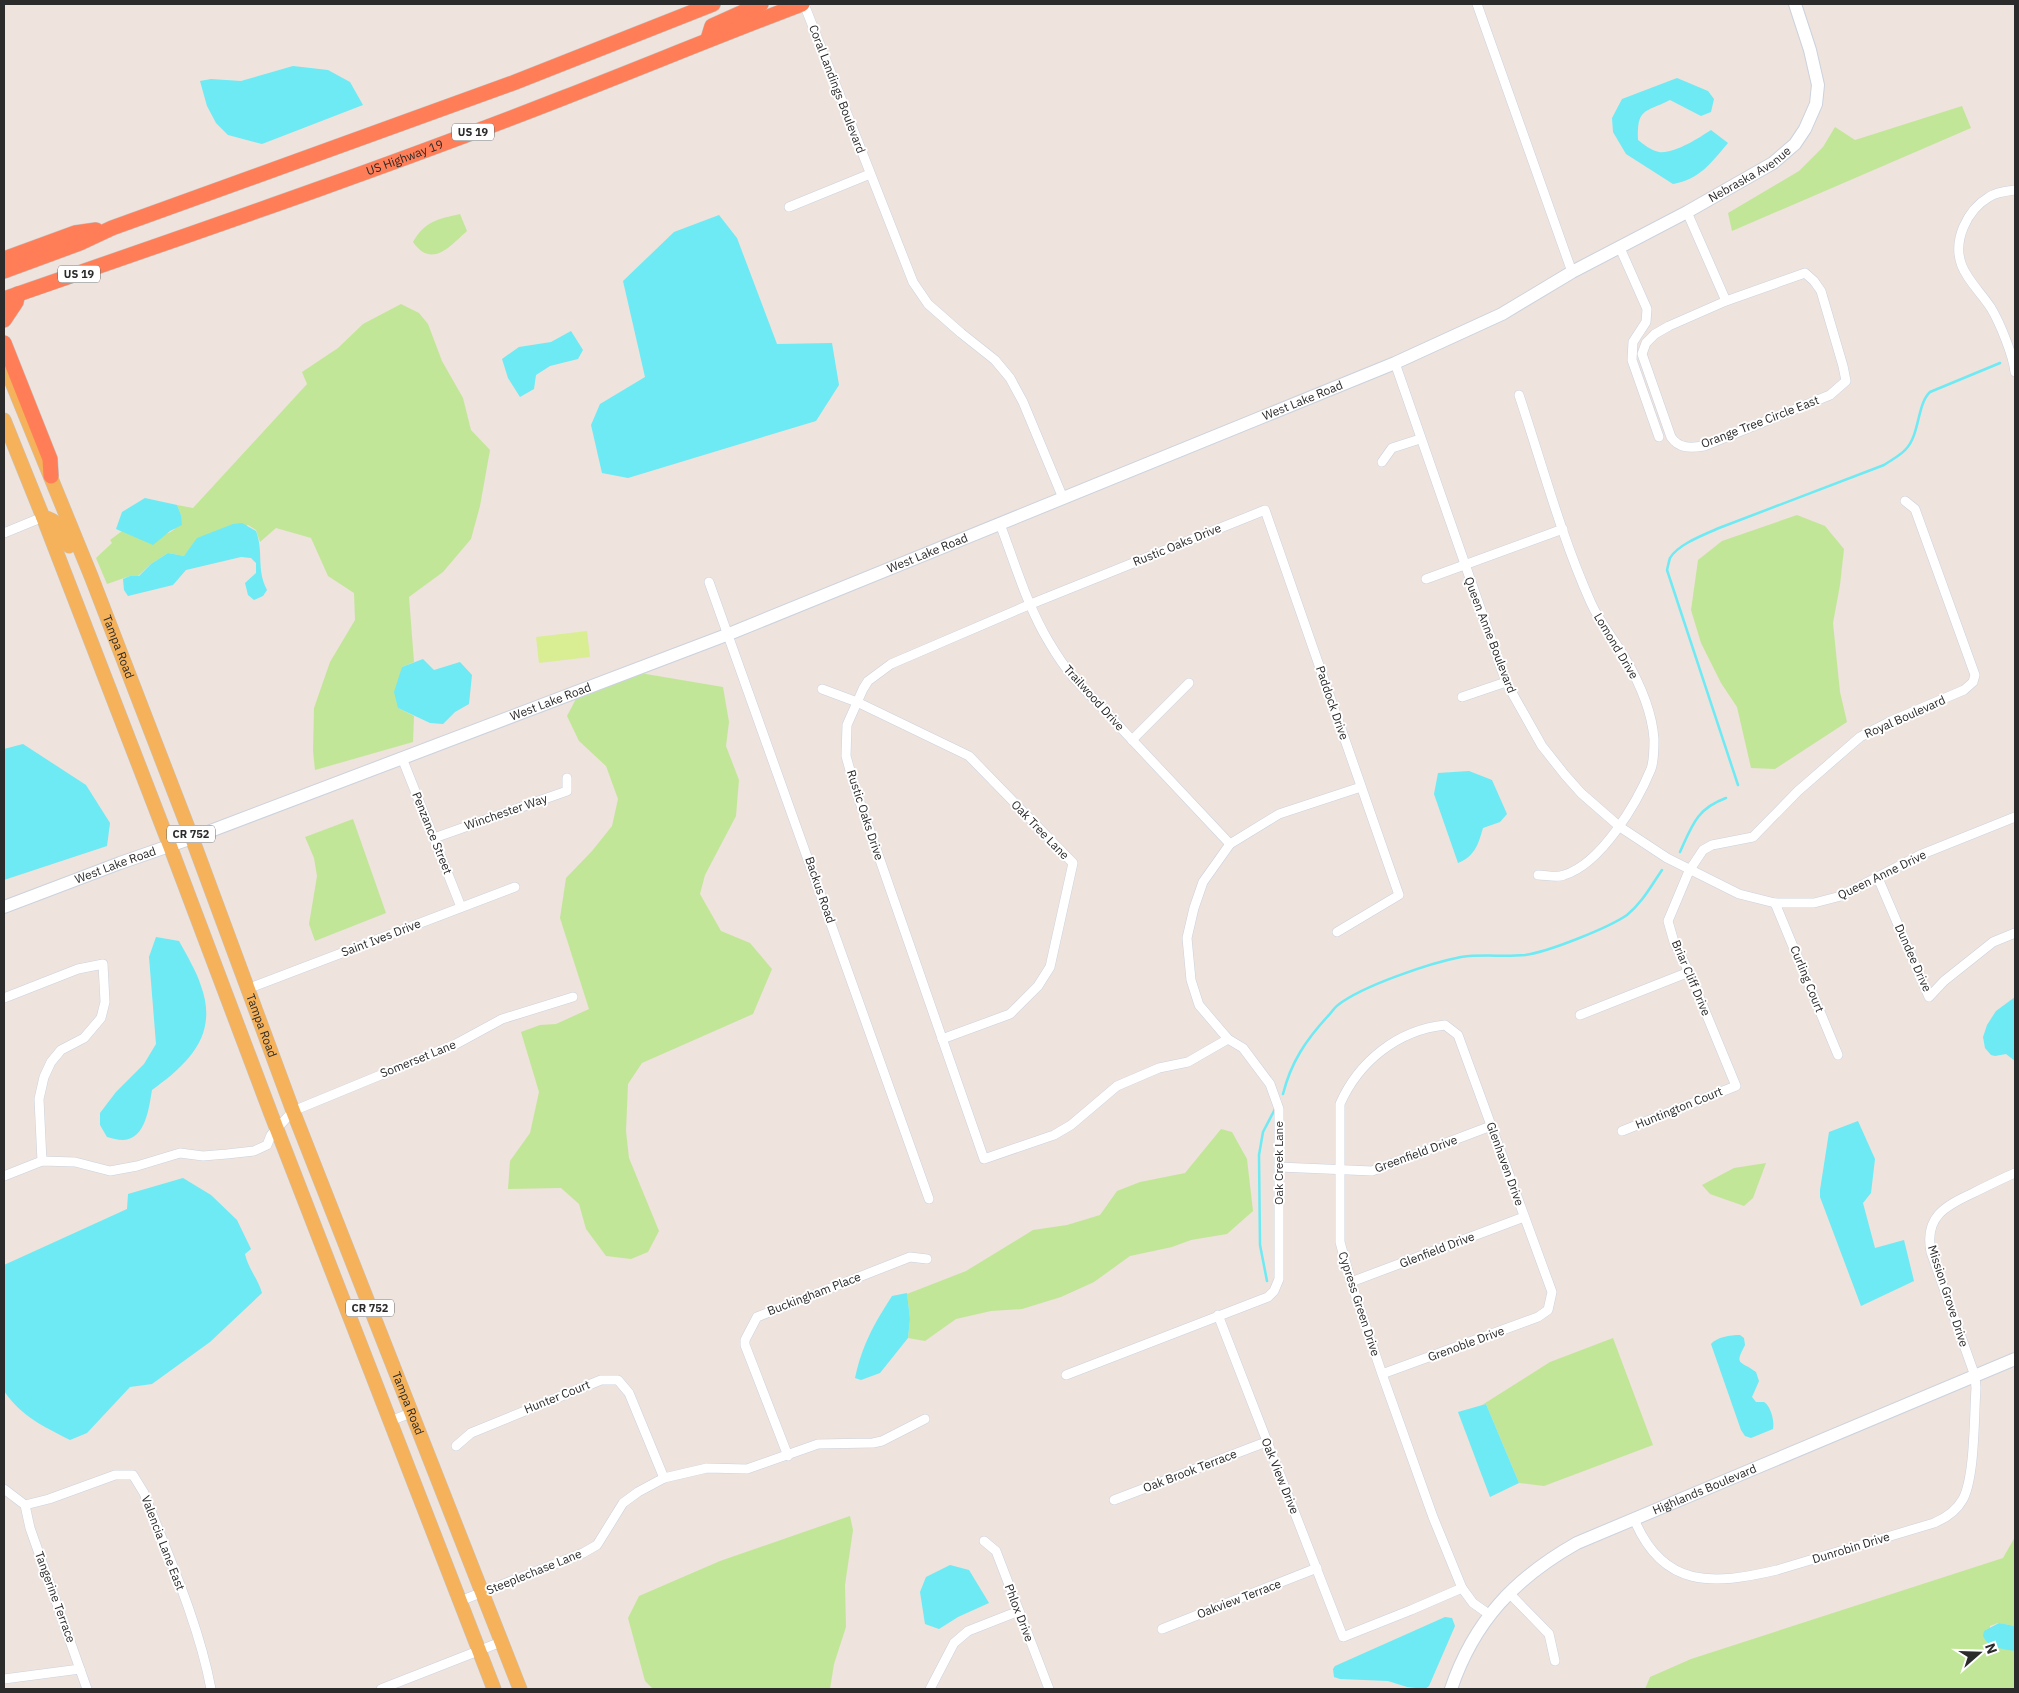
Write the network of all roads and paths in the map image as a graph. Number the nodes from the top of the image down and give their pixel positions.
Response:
1 (713, 4) edge
2 (761, 4) edge
3 (803, 4) edge
4 (1477, 4) edge
5 (1795, 4) edge
6 (708, 39) junction
7 (870, 174) junction
8 (2015, 190) edge
9 (789, 207) dead end
10 (1687, 212) junction
11 (112, 228) junction
12 (1620, 248) junction
13 (4, 259) edge
14 (4, 271) edge
15 (1572, 272) junction
16 (11, 296) edge
17 (1726, 301) junction
18 (4, 320) edge
19 (4, 343) edge
20 (4, 363) edge
21 (1395, 363) junction
22 (2015, 372) edge
23 (1519, 395) dead end
24 (4, 420) edge
25 (1660, 437) dead end
26 (1420, 439) junction
27 (1382, 462) dead end
28 (51, 476) junction
29 (1063, 498) junction
30 (1905, 501) dead end
31 (1265, 510) joint
32 (44, 517) junction
33 (1000, 524) junction
34 (1563, 529) junction
35 (4, 533) edge
36 (1464, 565) junction
37 (1426, 579) dead end
38 (709, 582) dead end
39 (100, 600) junction
40 (1031, 604) junction
41 (729, 634) junction
42 (1506, 682) junction
43 (1189, 683) dead end
44 (822, 689) dead end
45 (1462, 697) dead end
46 (857, 702) junction
47 (1132, 740) junction
48 (402, 758) junction
49 (567, 778) dead end
50 (1361, 787) junction
51 (2015, 817) edge
52 (1620, 827) junction
53 (192, 838) junction
54 (434, 838) junction
55 (1230, 844) junction
56 (170, 846) junction
57 (1689, 871) junction
58 (1538, 875) dead end
59 (1878, 878) junction
60 (515, 887) dead end
61 (1775, 902) junction
62 (4, 907) edge
63 (461, 908) junction
64 (1337, 932) dead end
65 (2015, 933) edge
66 (1689, 972) junction
67 (247, 989) junction
68 (573, 997) dead end
69 (4, 998) edge
70 (1580, 1014) dead end
71 (1445, 1025) joint
72 (942, 1039) junction
73 (1228, 1039) junction
74 (1838, 1055) dead end
75 (1736, 1086) joint
76 (293, 1111) junction
77 (1491, 1126) junction
78 (1622, 1131) dead end
79 (274, 1132) junction
80 (42, 1161) junction
81 (1279, 1168) junction
82 (1340, 1169) junction
83 (2015, 1173) edge
84 (4, 1176) edge
85 (929, 1200) dead end
86 (1524, 1217) junction
87 (927, 1259) dead end
88 (1351, 1282) junction
89 (1548, 1310) joint
90 (1218, 1315) junction
91 (2015, 1359) edge
92 (1382, 1374) junction
93 (1066, 1375) dead end
94 (1975, 1376) junction
95 (411, 1413) junction
96 (925, 1419) dead end
97 (390, 1421) junction
98 (1266, 1442) junction
99 (456, 1446) dead end
100 (788, 1456) junction
101 (664, 1478) junction
102 (4, 1488) edge
103 (1114, 1500) dead end
104 (26, 1505) junction
105 (1634, 1519) junction
106 (984, 1541) dead end
107 (1317, 1568) junction
108 (1462, 1588) junction
109 (1509, 1592) junction
110 (481, 1593) junction
111 (460, 1601) junction
112 (1019, 1611) junction
113 (1490, 1615) junction
114 (1162, 1629) dead end
115 (501, 1642) junction
116 (479, 1650) junction
117 (1555, 1661) dead end
118 (80, 1669) junction
119 (4, 1679) edge
120 (87, 1689) edge
121 (211, 1689) edge
122 (381, 1689) edge
123 (494, 1689) edge
124 (520, 1689) edge
125 (930, 1689) edge
126 (1049, 1689) edge
127 (1451, 1689) edge

1 - 11 highway, US 19
2 - 6 highway
3 - 6 highway, US Highway 19 / US 19
3 - 7 street, Coral Landings Boulevard
4 - 15 street
5 - 10 street, Nebraska Avenue
6 - 16 highway, US Highway 19 / US 19
7 - 9 street
7 - 29 street, Coral Landings Boulevard
8 - 22 street
10 - 12 street, Nebraska Avenue
10 - 17 street
11 - 13 highway
11 - 14 highway, US 19
12 - 15 street, Nebraska Avenue
12 - 25 street
15 - 21 street, West Lake Road
16 - 18 highway
17 - 17 street, Orange Tree Circle East
19 - 28 highway
20 - 28 main road, Tampa Road / CR 752
21 - 26 street, Queen Anne Boulevard
21 - 29 street, West Lake Road
23 - 34 street, Lomond Drive
24 - 32 main road, Tampa Road / CR 752
26 - 27 street
26 - 36 street, Queen Anne Boulevard
28 - 39 main road, Tampa Road / CR 752
29 - 33 street, West Lake Road
30 - 57 street, Royal Boulevard
31 - 40 street, Rustic Oaks Drive
31 - 50 street, Paddock Drive
32 - 35 street
32 - 39 main road
32 - 56 main road, Tampa Road / CR 752
33 - 40 street, Trailwood Drive
33 - 41 street, West Lake Road
34 - 36 street
34 - 52 street, Lomond Drive
36 - 37 street
36 - 42 street, Queen Anne Boulevard
38 - 41 street, Backus Road
39 - 53 main road, Tampa Road / CR 752
40 - 46 street, Rustic Oaks Drive
40 - 47 street, Trailwood Drive
41 - 48 street, West Lake Road
41 - 85 street, Backus Road
42 - 45 street
42 - 52 street, Queen Anne Boulevard
43 - 47 street
44 - 46 street
46 - 72 street, Rustic Oaks Drive
46 - 72 street, Oak Tree Lane
47 - 55 street, Trailwood Drive
48 - 53 street, West Lake Road
48 - 54 street, Penzance Street
49 - 54 street, Winchester Way
50 - 55 street, Oak Creek Lane
50 - 64 street, Paddock Drive
51 - 59 street, Queen Anne Drive
52 - 57 street, Queen Anne Boulevard
52 - 58 street, Lomond Drive
53 - 56 street, West Lake Road
53 - 67 main road, Tampa Road / CR 752
54 - 63 street, Penzance Street
55 - 73 street, Oak Creek Lane
56 - 62 street, West Lake Road
56 - 79 main road, Tampa Road / CR 752
57 - 61 street, Queen Anne Drive
57 - 66 street, Briar Cliff Drive
59 - 61 street, Queen Anne Drive
59 - 65 street, Dundee Drive
60 - 63 street, Saint Ives Drive
61 - 74 street, Curling Court
63 - 67 street, Saint Ives Drive
66 - 70 street
66 - 75 street, Briar Cliff Drive
67 - 76 main road, Tampa Road / CR 752
68 - 76 street, Somerset Lane
69 - 80 street
71 - 77 street, Glenhaven Drive
71 - 82 street, Cypress Green Drive
72 - 73 street, Rustic Oaks Drive
73 - 81 street, Oak Creek Lane
75 - 78 street, Huntington Court
76 - 79 street, Somerset Lane
76 - 95 main road, Tampa Road / CR 752
77 - 82 street, Greenfield Drive
77 - 86 street, Glenhaven Drive
79 - 80 street, Somerset Lane
79 - 97 main road, Tampa Road / CR 752
80 - 84 street
81 - 82 street, Greenfield Drive
81 - 90 street, Oak Creek Lane
82 - 88 street, Cypress Green Drive
83 - 94 street, Mission Grove Drive
86 - 88 street, Glenfield Drive
86 - 89 street, Glenhaven Drive
87 - 100 street, Buckingham Place
88 - 92 street, Cypress Green Drive
89 - 92 street, Grenoble Drive
90 - 93 street, Oak Creek Lane
90 - 98 street, Oak View Drive
91 - 94 street, Highlands Boulevard
92 - 108 street, Cypress Green Drive
94 - 105 street, Highlands Boulevard
94 - 105 street, Dunrobin Drive
95 - 97 street
95 - 110 main road, Tampa Road / CR 752
96 - 100 street, Steeplechase Lane
97 - 111 main road, Tampa Road / CR 752
98 - 103 street, Oak Brook Terrace
98 - 107 street, Oak View Drive
99 - 101 street, Hunter Court
100 - 101 street, Steeplechase Lane
101 - 110 street, Steeplechase Lane
102 - 104 street
104 - 118 street, Tangerine Terrace
104 - 121 street, Valencia Lane East
105 - 109 street, Highlands Boulevard
106 - 112 street, Phlox Drive
107 - 108 street, Oak View Drive
107 - 114 street, Oakview Terrace
108 - 113 street, Cypress Green Drive
109 - 113 street, Highlands Boulevard
109 - 117 street
110 - 111 street, Steeplechase Lane
110 - 115 main road, Tampa Road / CR 752
111 - 116 main road, Tampa Road / CR 752
112 - 125 street
112 - 126 street, Phlox Drive
113 - 127 street, Highlands Boulevard
115 - 116 street
115 - 124 main road, Tampa Road / CR 752
116 - 122 street
116 - 123 main road, Tampa Road / CR 752
118 - 119 street
118 - 120 street, Tangerine Terrace

